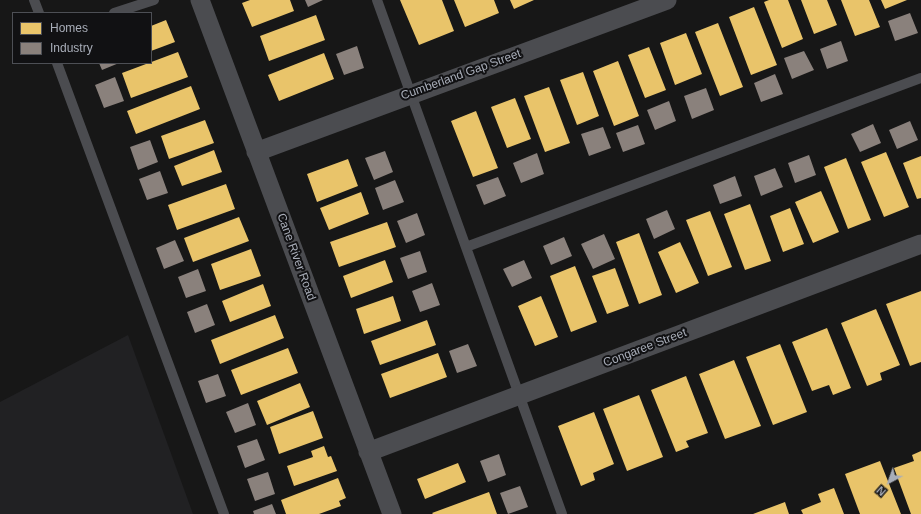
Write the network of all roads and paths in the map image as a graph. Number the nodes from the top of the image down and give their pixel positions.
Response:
1 (34, 0) edge
2 (154, 0) edge
3 (200, 0) edge
4 (377, 0) edge
5 (667, 0) edge
6 (39, 12) edge
7 (117, 12) edge
8 (57, 64) edge
9 (921, 78) edge
10 (411, 94) junction
11 (256, 152) junction
12 (921, 244) edge
13 (466, 247) junction
14 (519, 395) junction
15 (368, 452) junction
16 (224, 514) edge
17 (392, 514) edge
18 (562, 514) edge

1 - 6 lane
2 - 7 lane
3 - 11 street, Cane River Road
4 - 10 lane
5 - 10 street, Cumberland Gap Street
8 - 16 lane
9 - 13 lane
10 - 11 street, Cumberland Gap Street
10 - 13 lane
11 - 15 street, Cane River Road
12 - 14 street, Congaree Street
13 - 14 lane
14 - 15 street, Congaree Street
14 - 18 lane
15 - 17 street, Cane River Road

